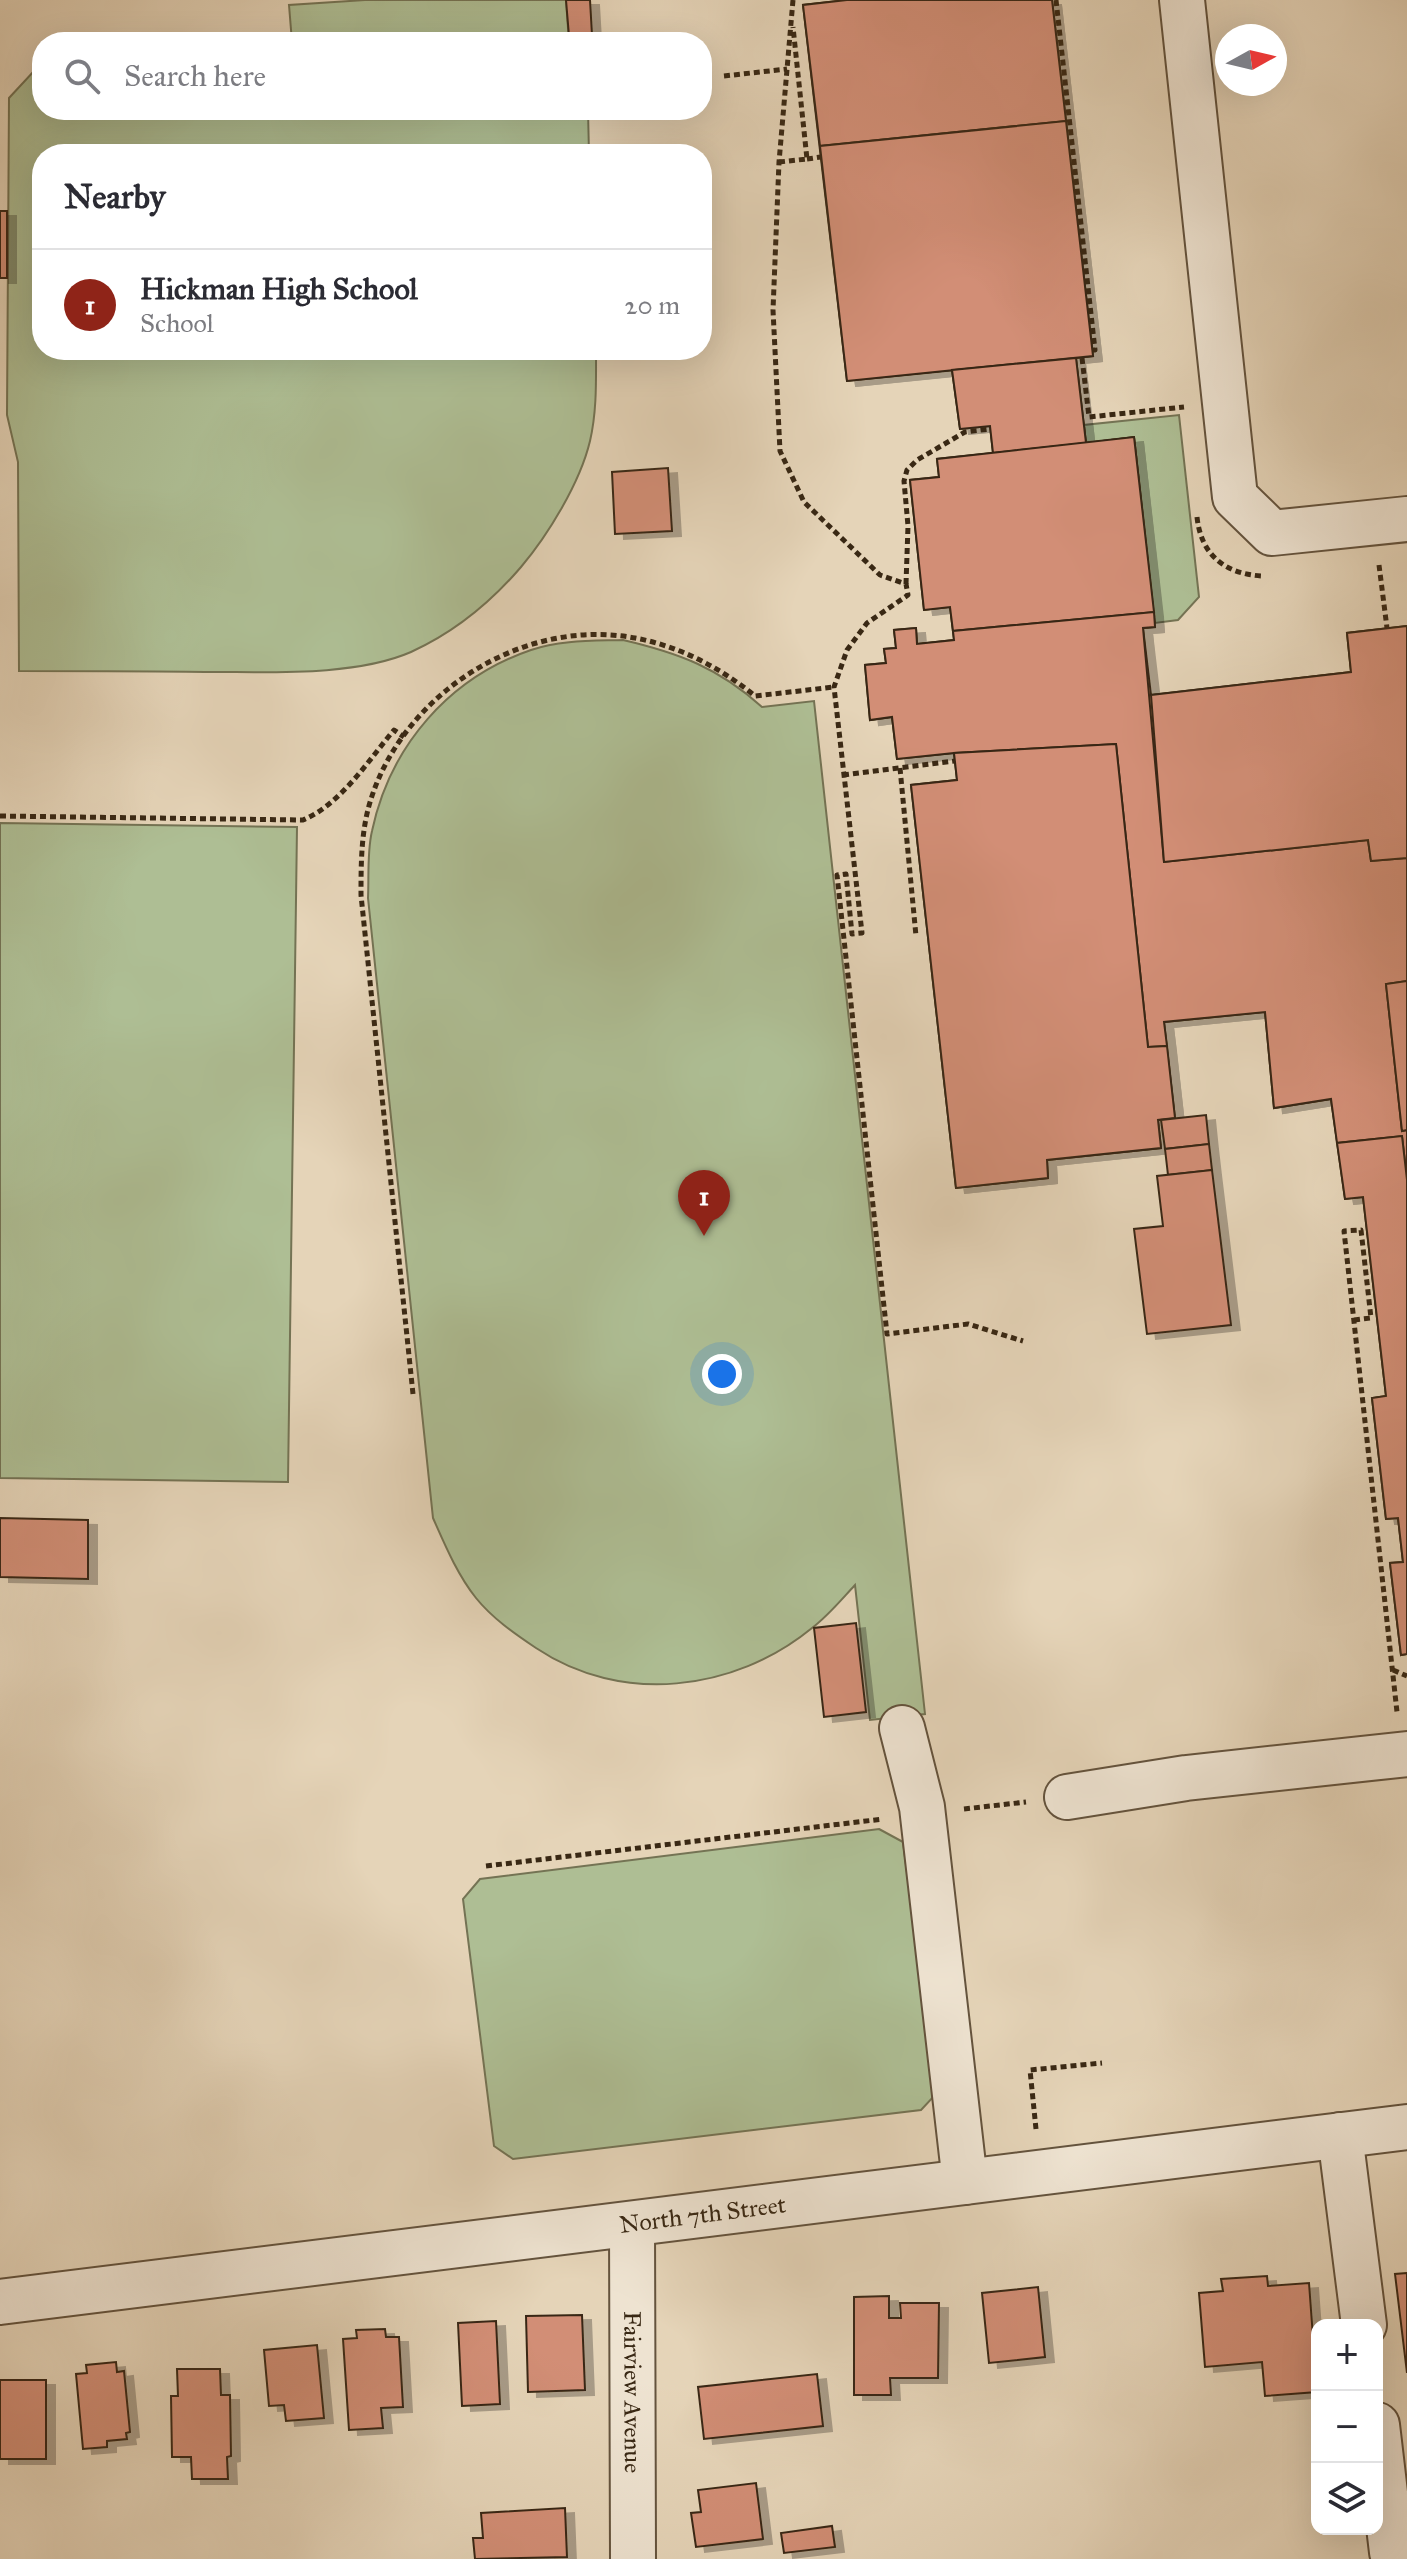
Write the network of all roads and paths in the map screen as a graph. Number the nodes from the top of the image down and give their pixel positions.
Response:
1 (793, 0) edge
2 (1056, 0) edge
3 (1182, 0) edge
4 (791, 14) junction
5 (787, 69) junction
6 (724, 76) dead end
7 (821, 157) dead end
8 (807, 159) junction
9 (779, 162) junction
10 (1092, 350) dead end
11 (990, 429) dead end
12 (1407, 519) edge
13 (1379, 565) dead end
14 (906, 584) junction
15 (1387, 628) dead end
16 (834, 687) junction
17 (404, 737) junction
18 (955, 761) dead end
19 (900, 768) junction
20 (843, 775) junction
21 (0, 816) edge
22 (916, 936) dead end
23 (1354, 1320) junction
24 (1023, 1341) dead end
25 (413, 1394) dead end
26 (1392, 1669) junction
27 (1407, 1676) edge
28 (902, 1728) dead end
29 (1402, 1740) edge
30 (1067, 1797) joint
31 (923, 1814) junction
32 (486, 1866) dead end
33 (1102, 2063) dead end
34 (1407, 2127) edge
35 (1036, 2129) dead end
36 (1340, 2135) junction
37 (965, 2182) junction
38 (632, 2224) junction
39 (0, 2302) edge
40 (1363, 2319) edge
41 (1381, 2463) edge
42 (1407, 2550) edge
43 (633, 2559) edge

1 - 4 path
2 - 10 path
3 - 12 street
4 - 5 path
4 - 8 path
5 - 6 path
5 - 9 path
7 - 8 path
8 - 9 path
9 - 14 path
11 - 14 path
13 - 15 path
14 - 16 path
16 - 17 path
16 - 20 path
17 - 21 path
17 - 25 path
18 - 19 path
19 - 20 path
19 - 22 path
20 - 24 path
23 - 23 path
23 - 26 path
26 - 27 path
26 - 29 path
28 - 31 street
29 - 30 street
30 - 31 path
31 - 32 path
31 - 37 street
33 - 35 path
34 - 36 street, North 7th Street
36 - 37 street, North 7th Street
36 - 40 street
37 - 38 street, North 7th Street
38 - 39 street, North 7th Street
38 - 43 street, Fairview Avenue
41 - 42 street

